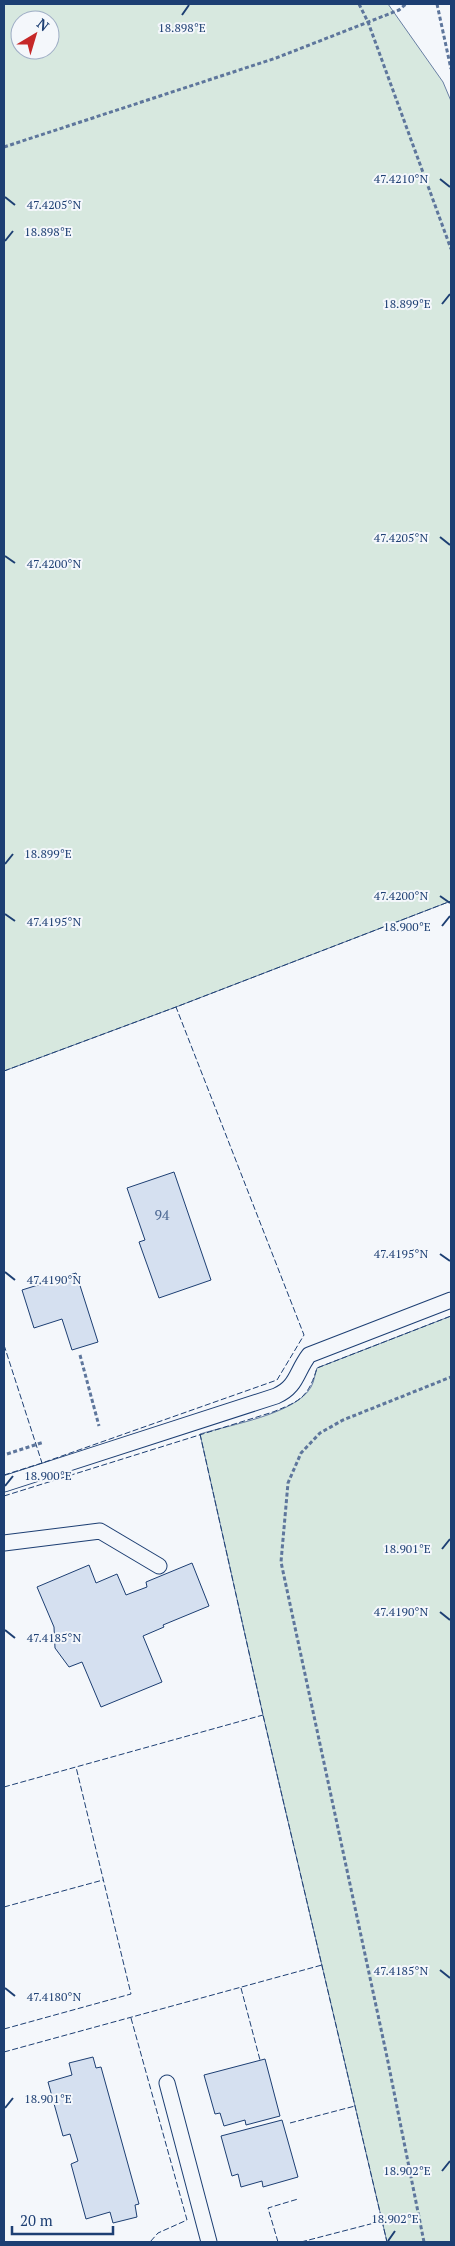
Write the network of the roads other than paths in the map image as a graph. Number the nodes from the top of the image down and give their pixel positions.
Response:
1 (451, 1300) edge
2 (4, 1484) edge
3 (4, 1543) edge
4 (159, 1566) dead end
5 (167, 2083) dead end
6 (209, 2242) edge

1 - 2 lane
3 - 4 lane
5 - 6 lane

